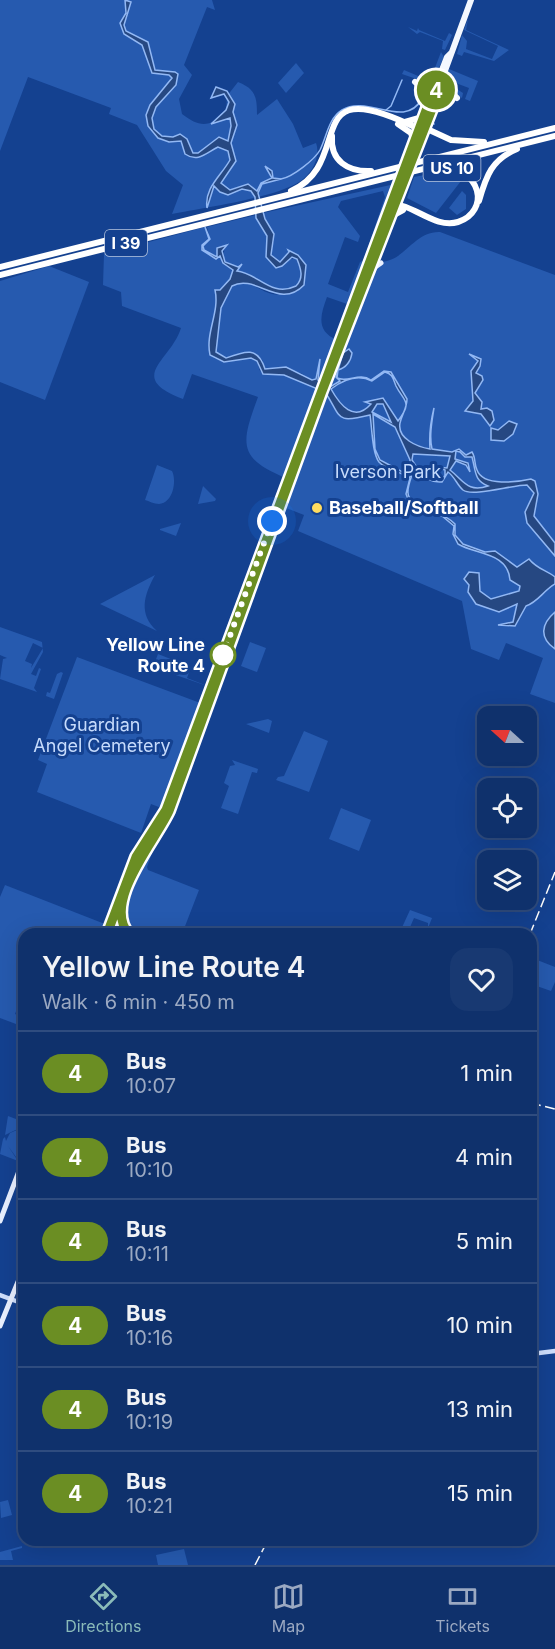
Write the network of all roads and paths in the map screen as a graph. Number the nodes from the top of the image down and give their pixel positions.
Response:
1 (471, 0) edge
2 (450, 54) junction
3 (445, 62) junction
4 (415, 82) dead end
5 (434, 91) junction
6 (446, 94) dead end
7 (457, 98) dead end
8 (402, 122) junction
9 (423, 128) junction
10 (555, 128) edge
11 (535, 133) junction
12 (555, 136) edge
13 (543, 140) junction
14 (414, 142) junction
15 (410, 158) junction
16 (383, 171) junction
17 (402, 180) junction
18 (356, 186) junction
19 (398, 197) junction
20 (261, 201) junction
21 (393, 205) junction
22 (403, 210) junction
23 (388, 216) junction
24 (436, 219) junction
25 (370, 259) junction
26 (0, 267) edge
27 (0, 275) edge
28 (364, 285) junction
29 (324, 384) junction
30 (321, 391) junction
31 (109, 928) edge
32 (125, 928) edge
33 (18, 1174) edge
34 (0, 1221) edge
35 (18, 1282) edge
36 (0, 1295) edge
37 (11, 1299) junction
38 (18, 1302) edge
39 (0, 1326) edge
40 (555, 1351) edge
41 (537, 1353) edge

1 - 2 highway
2 - 3 highway
2 - 5 highway
3 - 5 highway
3 - 5 highway
4 - 5 highway
5 - 7 highway
5 - 8 highway
5 - 9 highway
5 - 9 highway
6 - 9 highway
8 - 9 highway
8 - 20 highway
9 - 11 highway
9 - 14 highway
9 - 15 highway, US 10
10 - 11 highway, I 39
11 - 16 highway, I 39
12 - 13 highway, I 39
13 - 18 highway, I 39
13 - 22 highway
14 - 15 highway
14 - 16 highway
15 - 17 highway, bridge
16 - 20 highway, I 39
17 - 19 highway, US 10
17 - 21 highway
18 - 24 highway, US 10
18 - 27 highway, I 39
19 - 21 main road
19 - 24 highway
20 - 26 highway, I 39
21 - 22 highway
21 - 23 main road
21 - 24 highway
22 - 23 highway
23 - 25 main road
23 - 25 main road
25 - 28 main road
25 - 28 main road
25 - 29 main road
28 - 29 main road
29 - 30 main road
30 - 31 main road
30 - 32 main road
33 - 34 main road
35 - 37 main road
36 - 37 main road
37 - 38 main road
37 - 39 main road
40 - 41 main road

